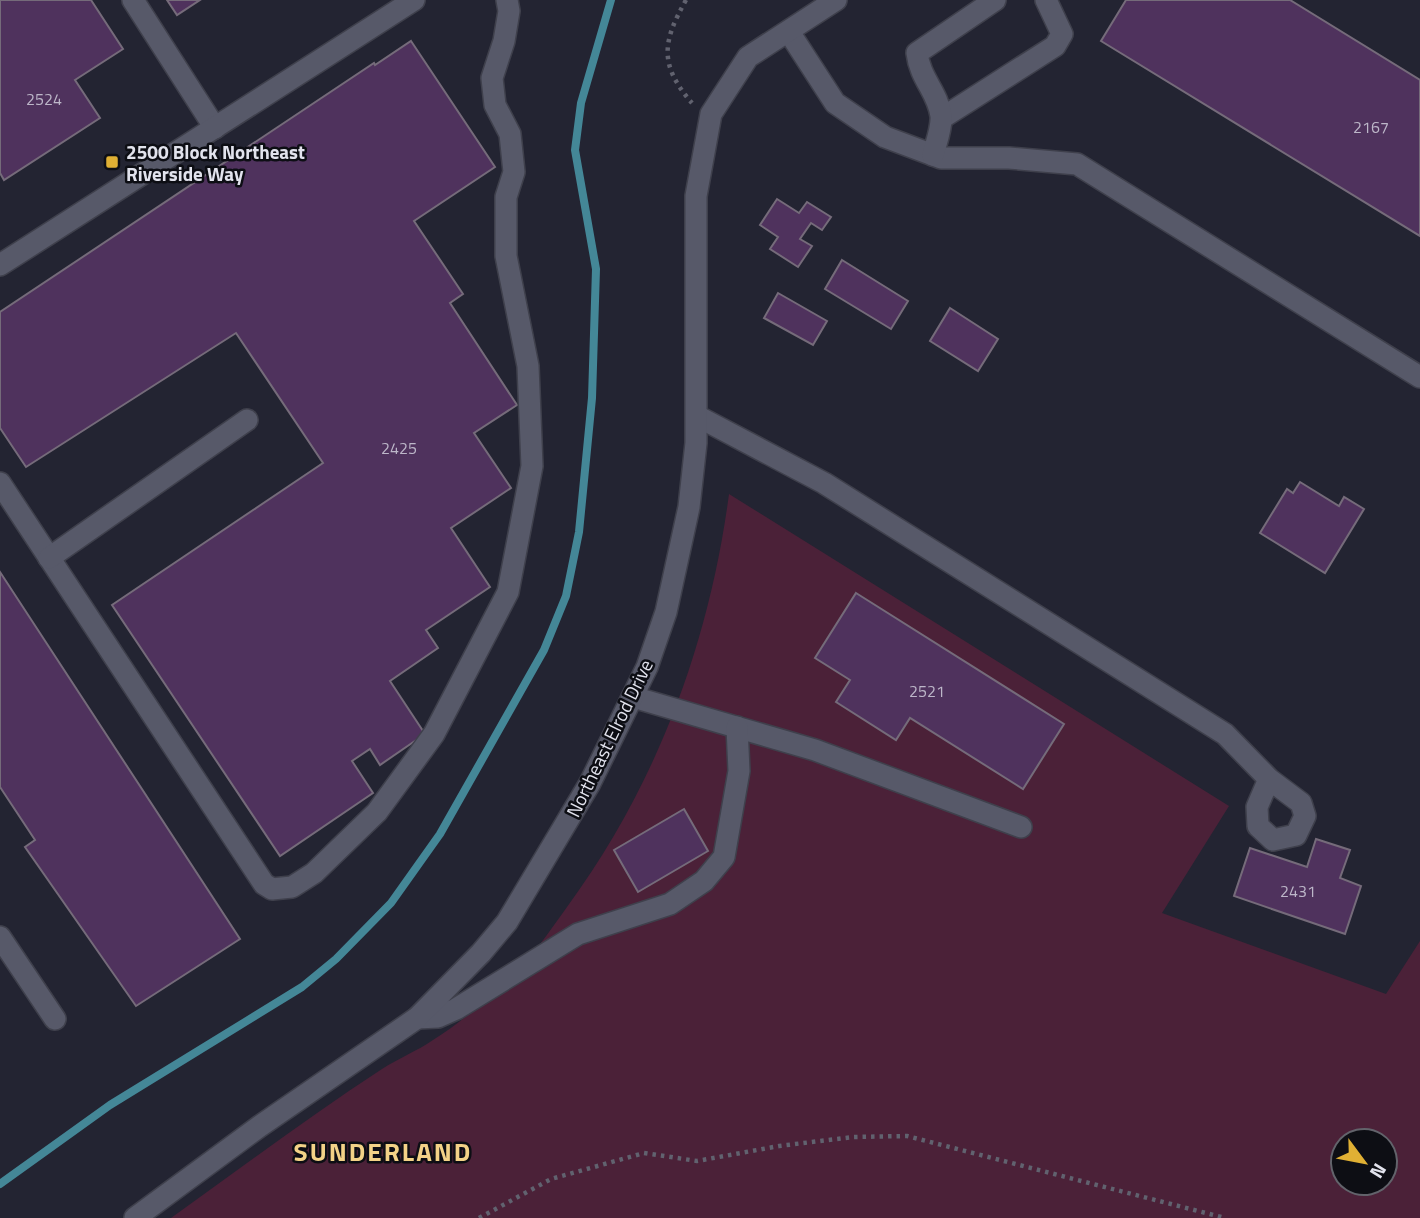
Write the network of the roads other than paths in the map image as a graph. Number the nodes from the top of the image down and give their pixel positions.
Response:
1 (133, 0) edge
2 (414, 0) edge
3 (507, 0) edge
4 (836, 0) edge
5 (995, 0) edge
6 (1046, 0) edge
7 (789, 32) junction
8 (942, 118) junction
9 (215, 128) junction
10 (933, 155) junction
11 (0, 265) edge
12 (1420, 377) edge
13 (697, 416) junction
14 (247, 420) dead end
15 (0, 483) edge
16 (49, 558) junction
17 (633, 697) junction
18 (737, 727) junction
19 (1269, 779) dead end
20 (1021, 827) dead end
21 (0, 937) edge
22 (417, 1018) junction
23 (55, 1019) dead end
24 (135, 1218) edge

1 - 9 street
2 - 9 street
3 - 16 street
4 - 7 street, Northeast Elrod Drive
5 - 8 street
6 - 8 street
7 - 10 street
7 - 13 street, Northeast Elrod Drive
8 - 10 street
9 - 11 street
10 - 12 street
13 - 17 street, Northeast Elrod Drive
13 - 19 street
14 - 16 street
15 - 16 street
17 - 18 street
17 - 22 street, Northeast Elrod Drive
18 - 20 street
18 - 22 street
21 - 23 street
22 - 24 street, Northeast Elrod Drive

